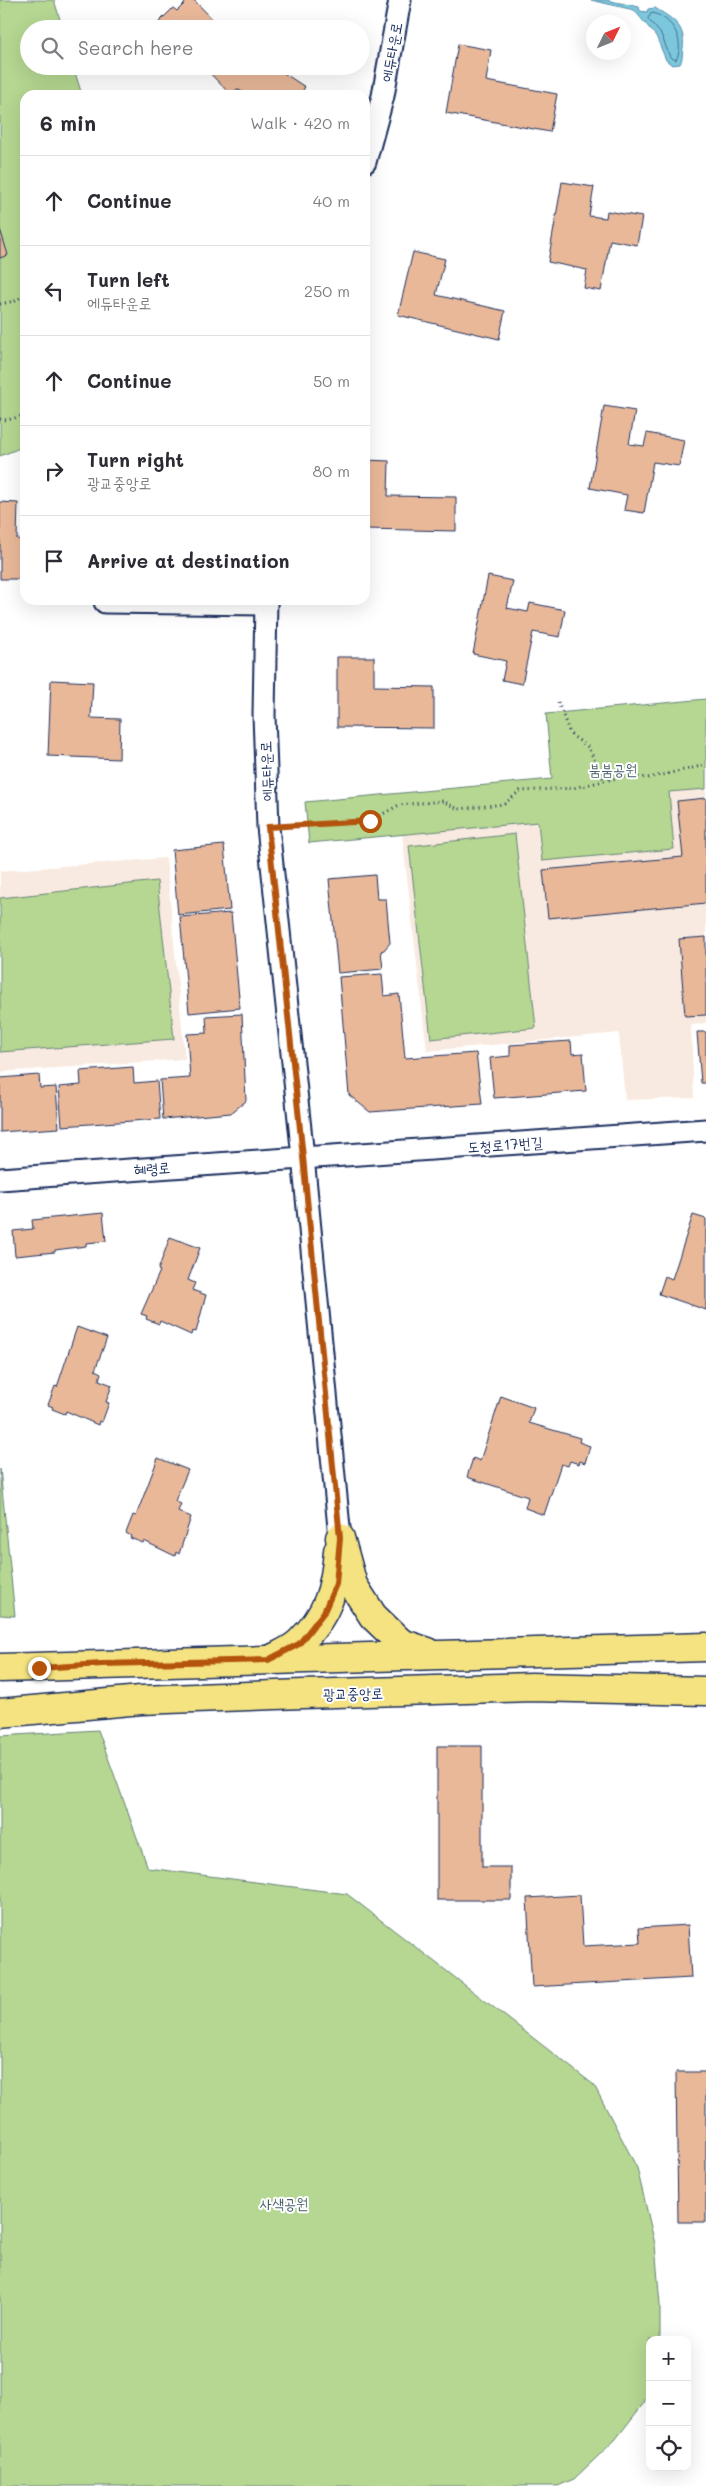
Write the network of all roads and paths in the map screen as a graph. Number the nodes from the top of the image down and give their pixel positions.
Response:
1 (400, 0) edge
2 (370, 144) edge
3 (20, 298) edge
4 (0, 304) edge
5 (20, 416) edge
6 (0, 419) edge
7 (266, 605) edge
8 (558, 702) dead end
9 (706, 765) edge
10 (604, 780) junction
11 (268, 827) junction
12 (706, 1130) edge
13 (303, 1157) junction
14 (0, 1178) edge
15 (340, 1538) junction
16 (706, 1647) edge
17 (435, 1654) junction
18 (268, 1660) junction
19 (0, 1668) edge
20 (706, 1691) edge
21 (0, 1713) edge

1 - 2 street, 에듀타운로
3 - 4 path
5 - 6 path
7 - 11 street, 에듀타운로
8 - 10 path
9 - 10 path
10 - 11 path
11 - 13 street, 에듀타운로
12 - 13 street, 도청로17번길
13 - 14 street, 혜령로
13 - 15 street, 에듀타운로
15 - 17 main road
15 - 18 main road
16 - 17 main road
17 - 18 main road
18 - 19 main road
20 - 21 main road, 광교중앙로

